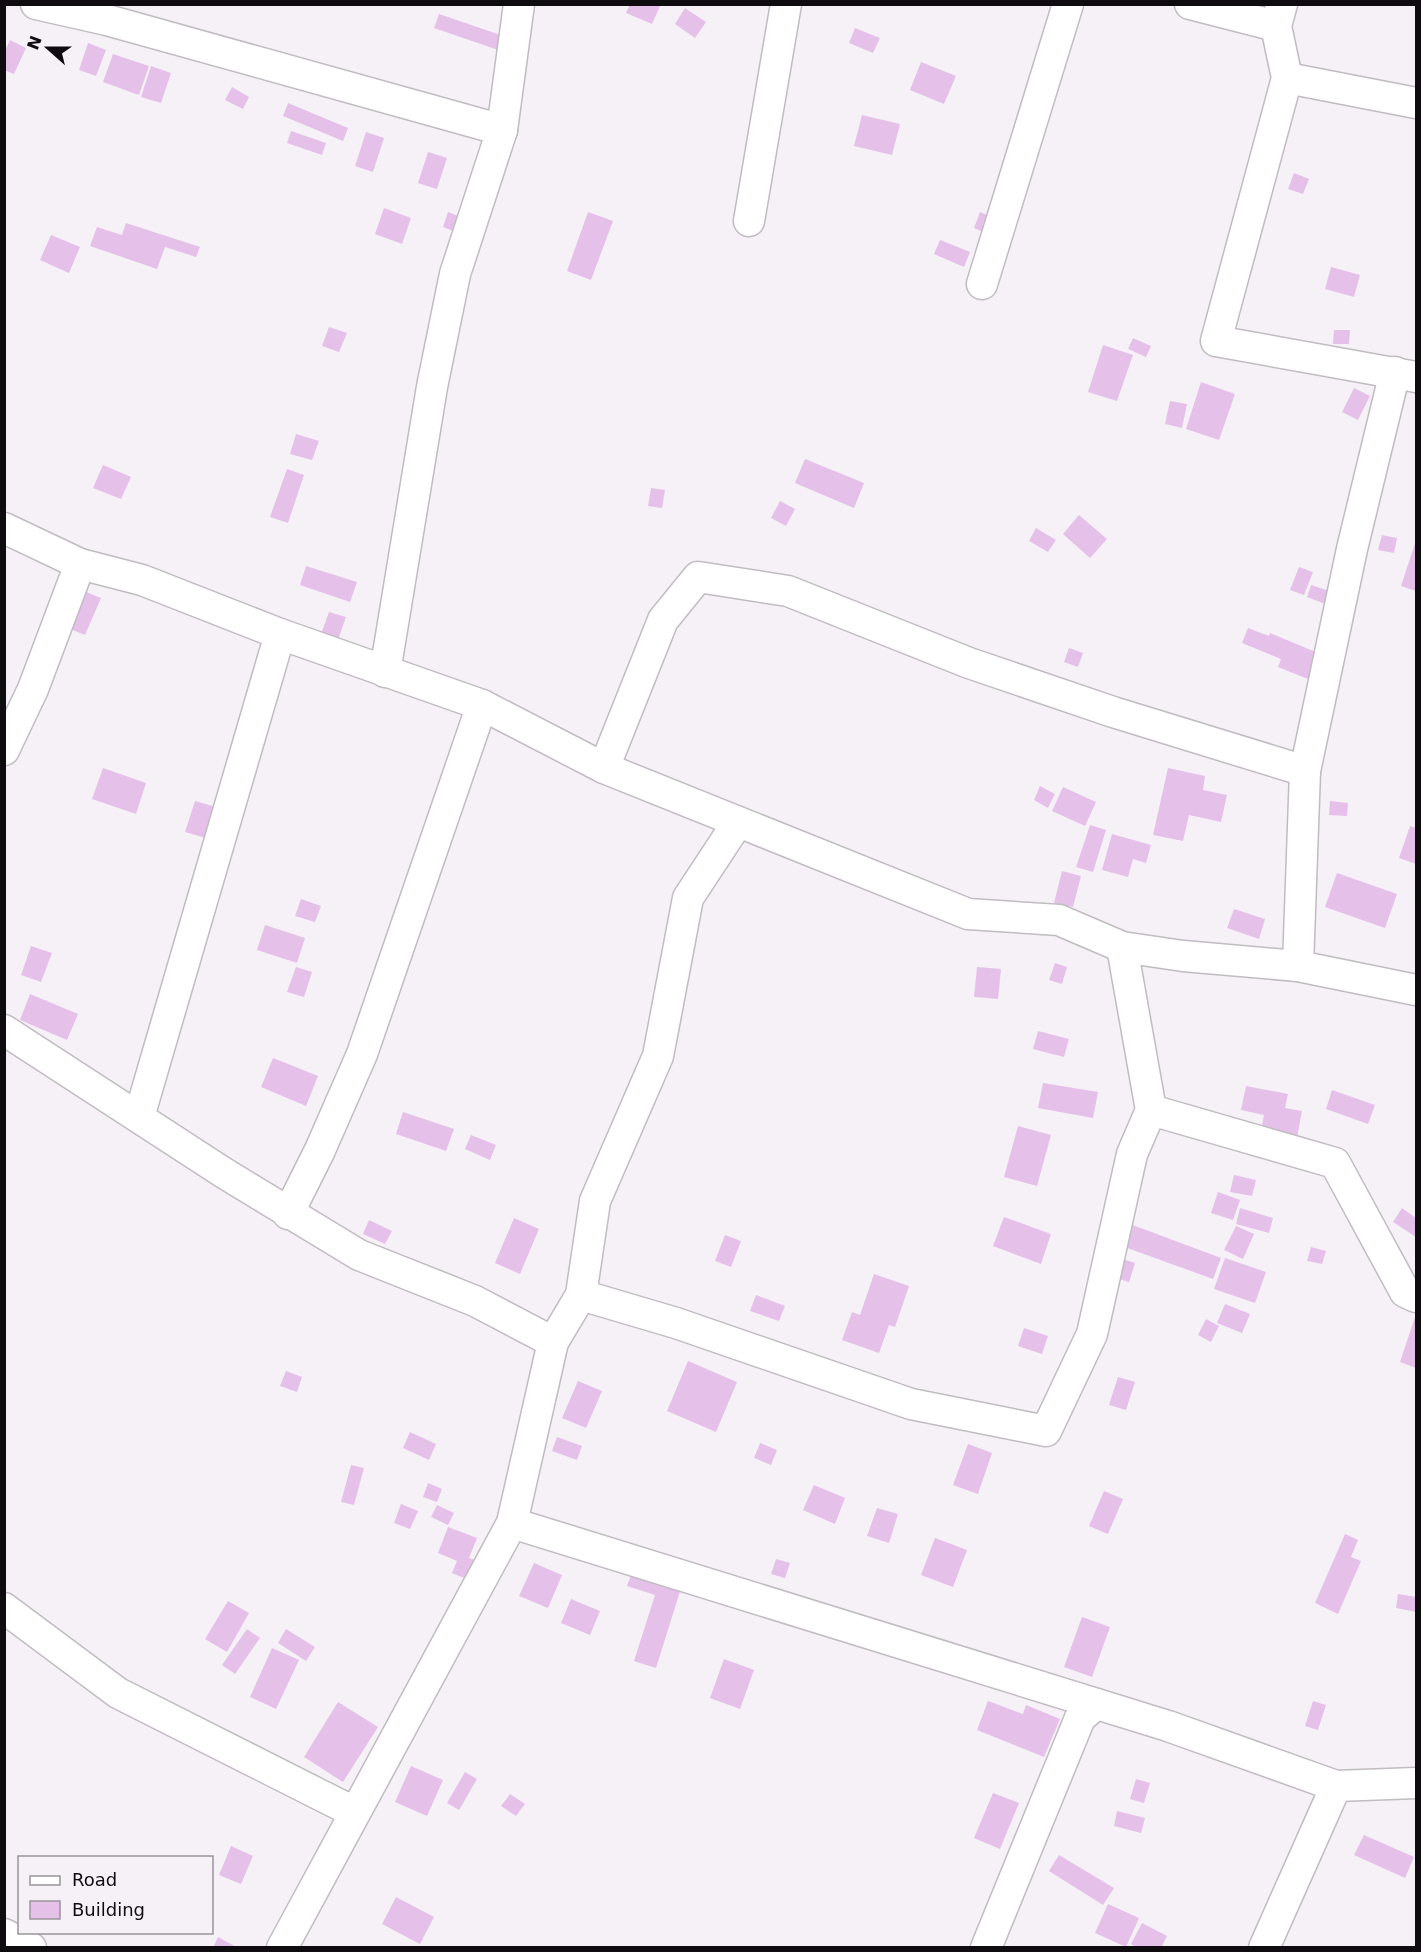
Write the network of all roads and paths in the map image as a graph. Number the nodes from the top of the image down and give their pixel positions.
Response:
1 (36, 4) edge
2 (519, 4) edge
3 (786, 4) edge
4 (1068, 4) edge
5 (1190, 4) edge
6 (1279, 15) edge
7 (1287, 78) junction
8 (1416, 104) edge
9 (502, 130) junction
10 (749, 221) dead end
11 (982, 285) dead end
12 (1406, 374) edge
13 (4, 528) edge
14 (80, 564) junction
15 (280, 634) junction
16 (385, 672) junction
17 (482, 705) junction
18 (4, 750) edge
19 (604, 768) junction
20 (1305, 771) junction
21 (738, 822) junction
22 (1122, 947) junction
23 (1298, 966) junction
24 (1416, 990) edge
25 (4, 1030) edge
26 (1151, 1110) junction
27 (139, 1117) junction
28 (288, 1214) junction
29 (581, 1295) junction
30 (1416, 1297) edge
31 (553, 1341) junction
32 (512, 1523) junction
33 (4, 1608) edge
34 (1096, 1704) junction
35 (1416, 1783) edge
36 (1336, 1785) junction
37 (354, 1812) junction
38 (4, 1934) edge
39 (31, 1947) edge
40 (282, 1947) edge
41 (986, 1947) edge
42 (1264, 1947) edge

1 - 9 street
2 - 9 street
3 - 10 street
4 - 11 street
5 - 6 street
6 - 7 street
7 - 8 street
7 - 12 street
9 - 16 street
12 - 20 street
13 - 14 street
14 - 15 street
14 - 18 street
15 - 16 street
15 - 27 street
16 - 17 street
17 - 19 street
17 - 28 street
19 - 20 street
19 - 21 street
20 - 23 street
21 - 22 street
21 - 29 street
22 - 23 street
22 - 26 street
23 - 24 street
25 - 27 street
26 - 29 street
26 - 30 street
27 - 28 street
28 - 31 street
29 - 31 street
31 - 32 street
32 - 34 street
32 - 37 street
33 - 37 street
34 - 36 street
34 - 41 street
35 - 36 street
36 - 42 street
37 - 40 street
38 - 39 street

